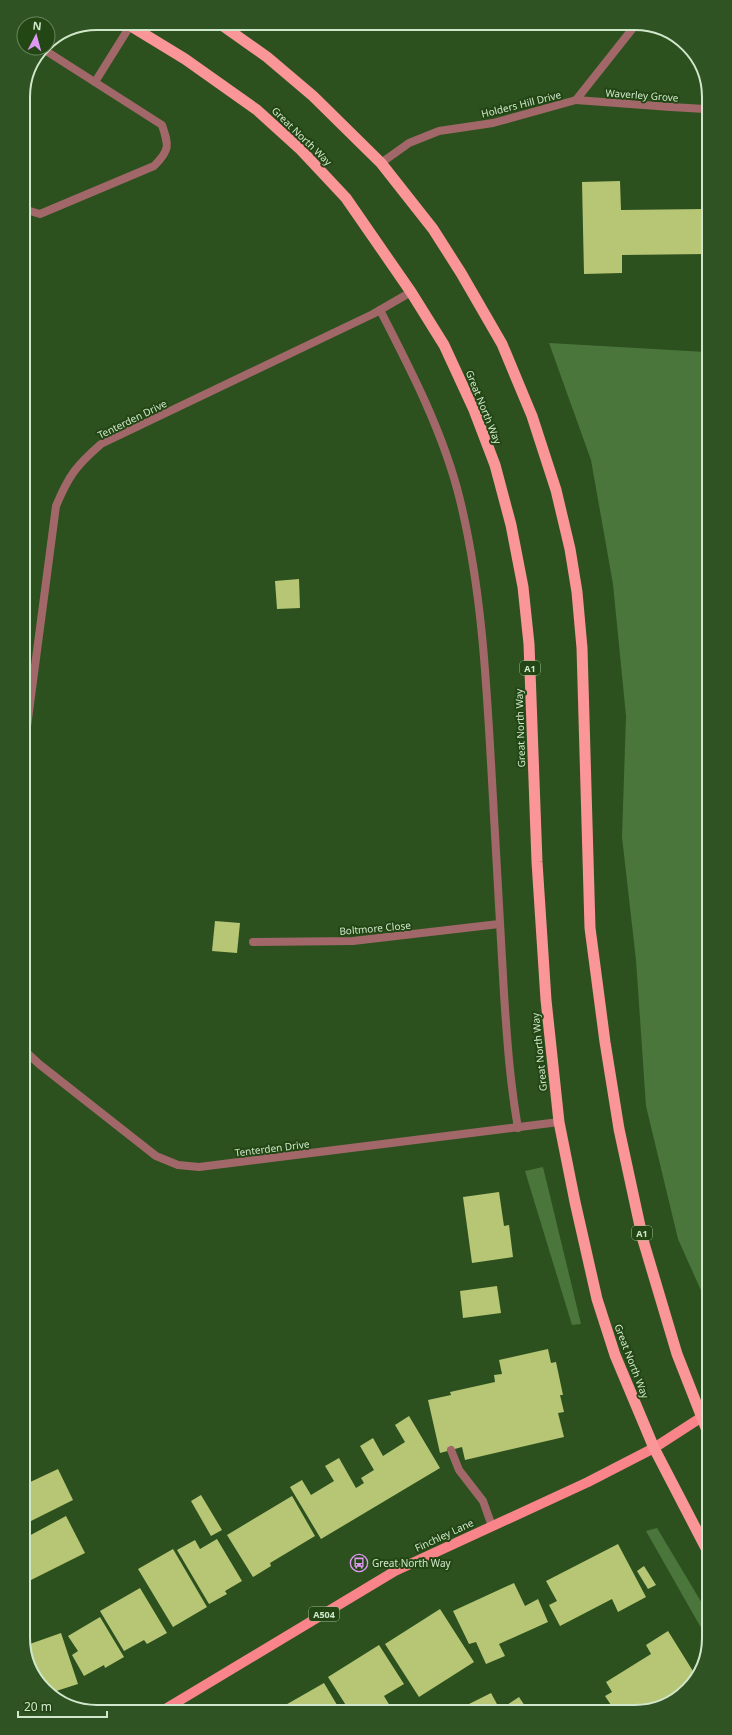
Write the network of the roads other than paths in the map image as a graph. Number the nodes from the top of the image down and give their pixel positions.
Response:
1 (125, 30) edge
2 (138, 30) edge
3 (229, 30) edge
4 (631, 30) edge
5 (54, 56) edge
6 (95, 82) junction
7 (576, 100) junction
8 (702, 108) edge
9 (381, 163) junction
10 (30, 211) edge
11 (411, 292) junction
12 (380, 310) junction
13 (30, 704) edge
14 (499, 924) junction
15 (253, 942) dead end
16 (30, 1056) edge
17 (559, 1122) junction
18 (518, 1128) junction
19 (702, 1408) edge
20 (702, 1417) edge
21 (654, 1448) junction
22 (451, 1450) dead end
23 (492, 1526) junction
24 (702, 1541) edge
25 (172, 1705) edge

1 - 6 street
2 - 11 highway, Great North Way / A1
3 - 9 highway, A1
4 - 7 street, Holders Hill Drive
5 - 6 street
6 - 10 street
7 - 8 street, Waverley Grove
7 - 9 street, Holders Hill Drive
9 - 19 highway, A1
11 - 12 street, Tenterden Drive
11 - 17 highway, Great North Way / A1
12 - 13 street, Tenterden Drive
12 - 14 street
14 - 15 street, Boltmore Close
14 - 18 street
16 - 18 street, Tenterden Drive
17 - 18 street, Tenterden Drive
17 - 21 highway, Great North Way / A1
20 - 21 main road, Finchley Lane / A504
21 - 23 main road, Finchley Lane / A504
21 - 24 highway, Great North Way / A1
22 - 23 street
23 - 25 main road, Finchley Lane / A504

